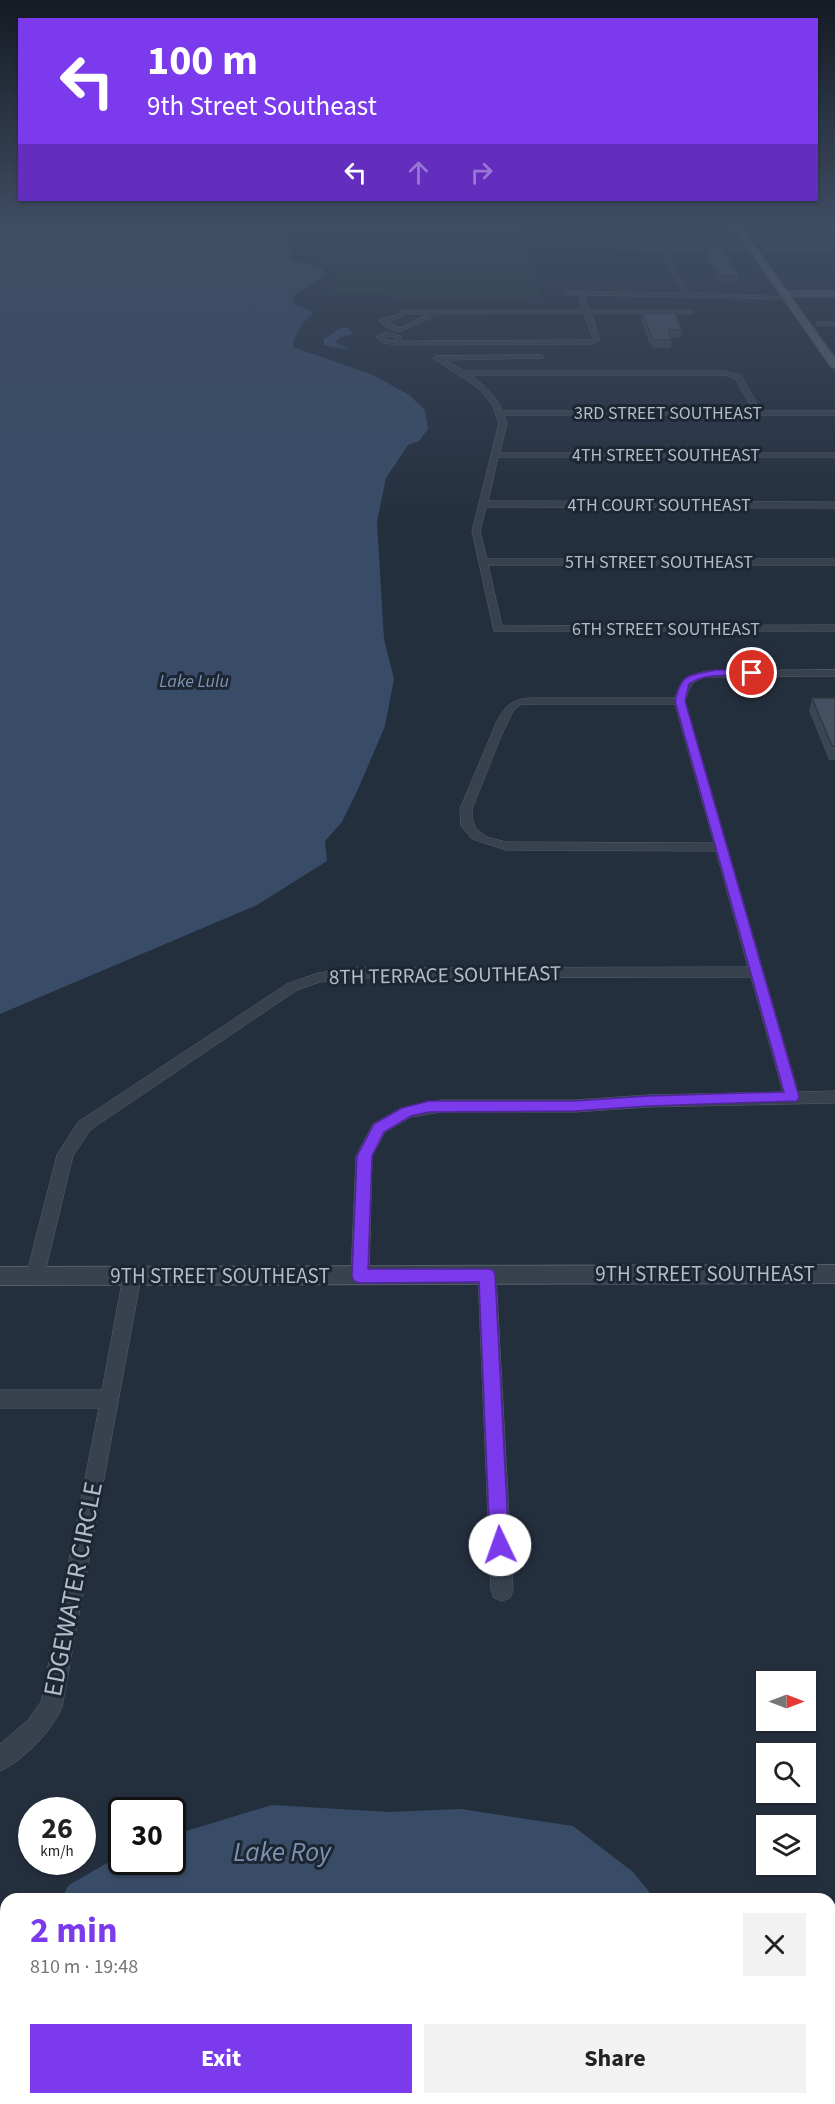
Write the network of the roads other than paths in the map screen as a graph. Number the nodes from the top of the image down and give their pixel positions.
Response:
1 (386, 325) edge
2 (410, 325) edge
3 (592, 325) edge
4 (807, 325) joint
5 (819, 325) edge
6 (816, 339) junction
7 (398, 343) dead end
8 (832, 343) edge
9 (835, 353) edge
10 (542, 357) dead end
11 (835, 365) edge
12 (464, 373) junction
13 (500, 413) junction
14 (758, 413) junction
15 (835, 413) edge
16 (496, 455) junction
17 (835, 455) edge
18 (483, 504) junction
19 (835, 505) edge
20 (483, 562) junction
21 (835, 562) edge
22 (835, 628) edge
23 (835, 673) edge
24 (680, 701) junction
25 (722, 847) junction
26 (758, 972) junction
27 (792, 1097) junction
28 (835, 1097) edge
29 (835, 1274) edge
30 (487, 1275) junction
31 (0, 1276) edge
32 (35, 1276) junction
33 (360, 1276) junction
34 (132, 1277) junction
35 (0, 1399) edge
36 (110, 1399) junction
37 (502, 1590) dead end
38 (0, 1759) edge

1 - 2 street
3 - 7 street
4 - 6 main road
4 - 8 main road
5 - 8 main road
6 - 9 main road
6 - 11 main road
10 - 12 street
12 - 13 street
12 - 14 street
13 - 14 street, 3RD STREET SOUTHEAST
13 - 16 street
14 - 15 street, 3RD STREET SOUTHEAST
16 - 17 street, 4TH STREET SOUTHEAST
16 - 18 street
18 - 19 street, 4TH COURT SOUTHEAST
18 - 20 street
20 - 21 street, 5TH STREET SOUTHEAST
20 - 22 street, 6TH STREET SOUTHEAST
23 - 24 street
24 - 25 street
24 - 25 street
25 - 26 street
26 - 27 street
26 - 32 street, 8TH TERRACE SOUTHEAST
27 - 28 street
27 - 33 street
29 - 30 street, 9TH STREET SOUTHEAST
30 - 33 street, 9TH STREET SOUTHEAST
30 - 37 street
31 - 32 street, 9TH STREET SOUTHEAST
32 - 34 street, 9TH STREET SOUTHEAST
33 - 34 street, 9TH STREET SOUTHEAST
34 - 36 street, EDGEWATER CIRCLE
35 - 36 street
36 - 38 street, EDGEWATER CIRCLE

